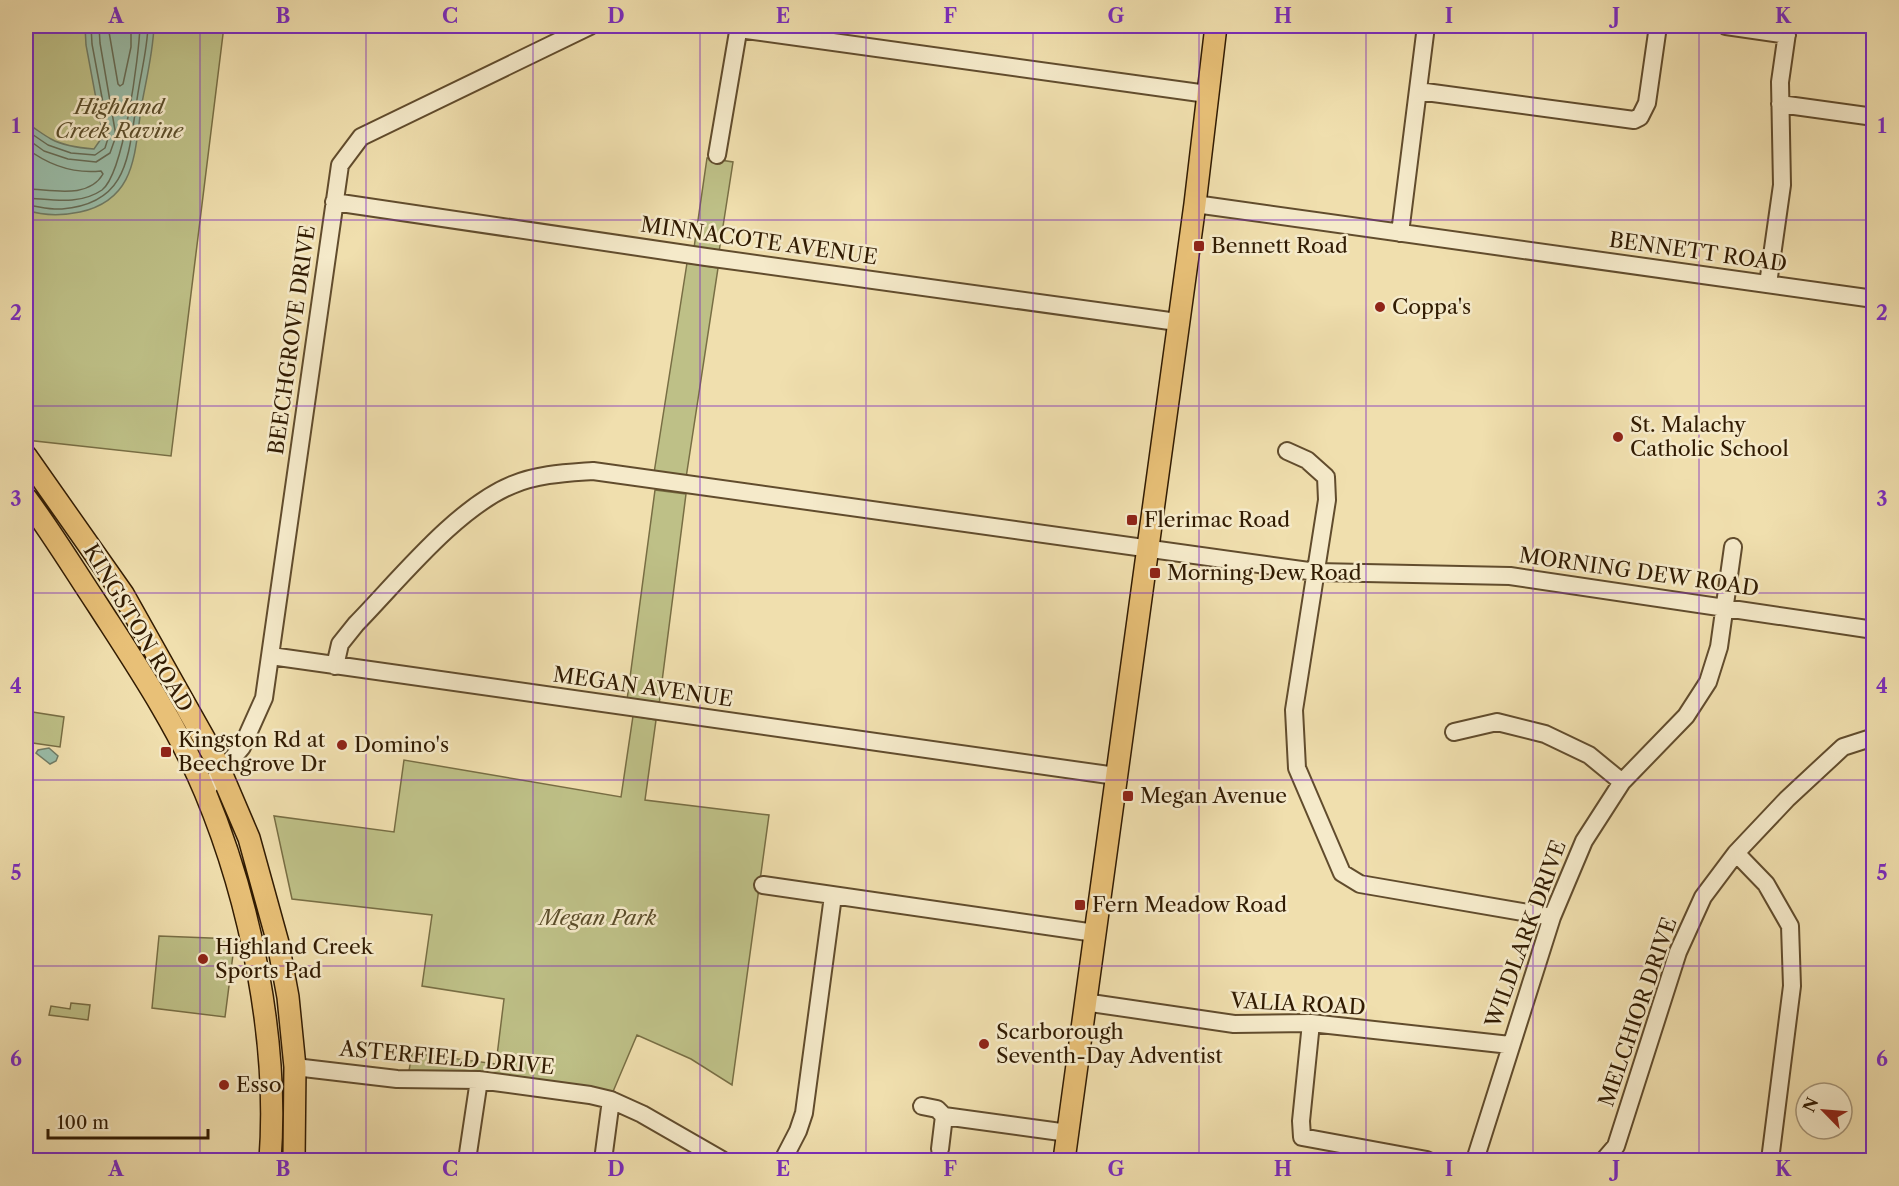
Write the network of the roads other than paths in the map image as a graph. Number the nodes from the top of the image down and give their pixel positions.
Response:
1 (590, 26) edge
2 (1216, 26) edge
3 (1426, 26) edge
4 (1658, 26) edge
5 (1726, 26) edge
6 (739, 27) edge
7 (1788, 30) edge
8 (1418, 91) junction
9 (1207, 94) junction
10 (1780, 104) junction
11 (1874, 117) edge
12 (717, 155) dead end
13 (334, 202) junction
14 (1195, 204) junction
15 (1400, 233) junction
16 (1768, 284) junction
17 (1874, 299) edge
18 (1177, 322) junction
19 (1287, 451) dead end
20 (26, 456) edge
21 (26, 498) edge
22 (1733, 547) dead end
23 (1146, 548) junction
24 (1316, 572) junction
25 (1725, 607) junction
26 (1874, 630) edge
27 (271, 656) junction
28 (335, 666) junction
29 (1454, 732) dead end
30 (1874, 737) edge
31 (221, 772) junction
32 (1116, 776) junction
33 (1622, 782) junction
34 (205, 791) junction
35 (1736, 853) junction
36 (763, 885) dead end
37 (833, 896) junction
38 (1552, 917) junction
39 (1095, 933) junction
40 (1084, 1002) junction
41 (1311, 1023) junction
42 (1510, 1045) junction
43 (295, 1067) junction
44 (479, 1080) junction
45 (611, 1100) junction
46 (922, 1106) dead end
47 (945, 1116) junction
48 (1068, 1133) junction
49 (940, 1149) dead end
50 (270, 1161) edge
51 (294, 1161) edge
52 (467, 1161) edge
53 (603, 1161) edge
54 (722, 1161) edge
55 (783, 1161) edge
56 (1064, 1161) edge
57 (1427, 1161) edge
58 (1475, 1161) edge
59 (1604, 1161) edge
60 (1770, 1161) edge

1 - 13 street, BEECHGROVE DRIVE
2 - 9 main road
3 - 8 street
4 - 8 street
5 - 7 street
6 - 9 street
6 - 12 street
7 - 10 street
8 - 15 street
9 - 14 main road
10 - 11 street
10 - 16 street
13 - 18 street, MINNACOTE AVENUE
13 - 27 street, BEECHGROVE DRIVE
14 - 15 street, BENNETT ROAD
14 - 18 main road
15 - 16 street, BENNETT ROAD
16 - 17 street, BENNETT ROAD
18 - 23 main road
19 - 24 street
20 - 31 main road, KINGSTON ROAD
21 - 34 main road, KINGSTON ROAD
22 - 25 street, WILDLARK DRIVE
23 - 24 street, MORNING DEW ROAD
23 - 28 street
23 - 32 main road
24 - 25 street, MORNING DEW ROAD
24 - 38 street
25 - 26 street, MORNING DEW ROAD
25 - 33 street, WILDLARK DRIVE
27 - 28 street, MEGAN AVENUE
27 - 31 street, BEECHGROVE DRIVE
28 - 32 street, MEGAN AVENUE
29 - 33 street
30 - 35 street, MELCHIOR DRIVE
31 - 34 street, BEECHGROVE DRIVE
31 - 43 main road, KINGSTON ROAD
32 - 39 main road
33 - 38 street, WILDLARK DRIVE
34 - 50 main road, KINGSTON ROAD
35 - 59 street, MELCHIOR DRIVE
35 - 60 street
36 - 37 street
37 - 39 street
37 - 55 street
38 - 42 street, WILDLARK DRIVE
39 - 40 main road
40 - 41 street, VALIA ROAD
40 - 48 main road
41 - 42 street, VALIA ROAD
41 - 57 street
42 - 58 street, WILDLARK DRIVE
43 - 44 street, ASTERFIELD DRIVE
43 - 51 main road, KINGSTON ROAD
44 - 45 street, ASTERFIELD DRIVE
44 - 52 street
45 - 53 street
45 - 54 street, ASTERFIELD DRIVE
46 - 47 street
47 - 48 street
47 - 49 street
48 - 56 main road

